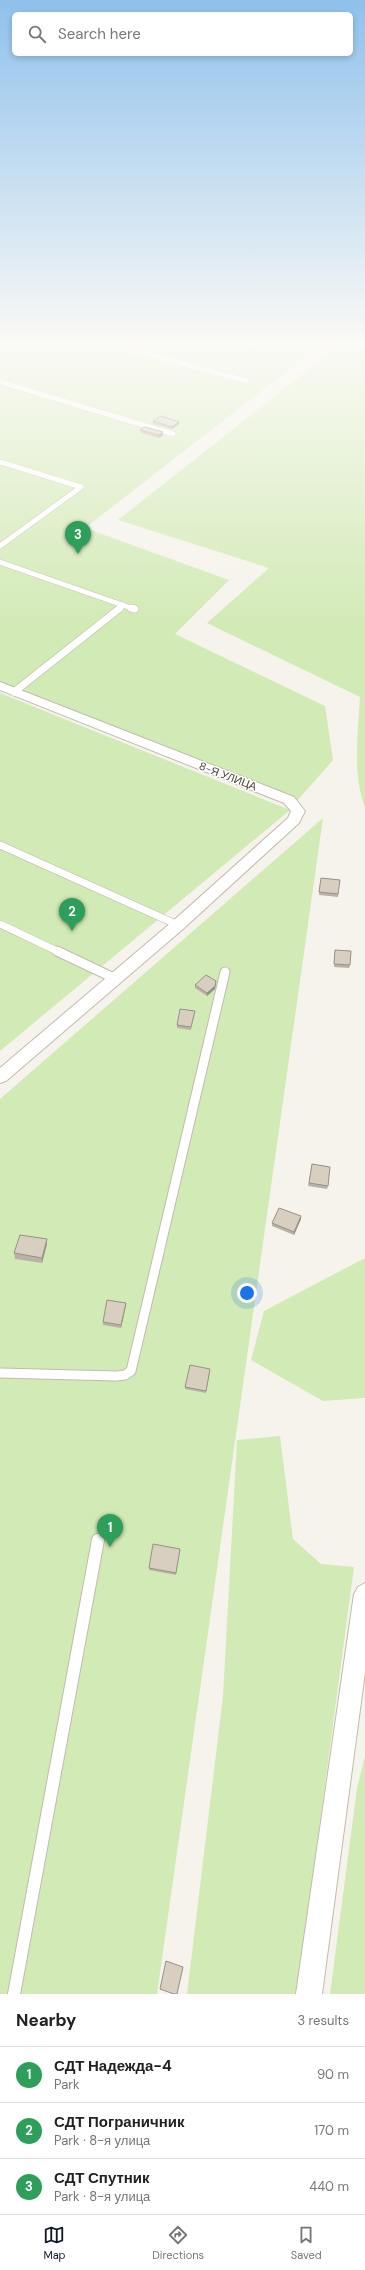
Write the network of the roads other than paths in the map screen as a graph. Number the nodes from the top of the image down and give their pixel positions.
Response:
1 (0, 462) edge
2 (0, 546) edge
3 (0, 562) edge
4 (123, 605) junction
5 (135, 609) dead end
6 (0, 686) edge
7 (14, 692) junction
8 (0, 845) edge
9 (0, 924) edge
10 (178, 925) junction
11 (225, 972) dead end
12 (116, 979) junction
13 (0, 1077) edge
14 (0, 1373) edge
15 (98, 1540) dead end
16 (365, 1594) edge
17 (361, 1648) edge
18 (14, 1994) edge
19 (308, 1994) edge

1 - 2 lane
3 - 4 lane
4 - 5 lane
4 - 7 lane
6 - 7 street, 8-Я УЛИЦА
7 - 10 street, 8-Я УЛИЦА
8 - 10 lane
9 - 12 lane
10 - 12 street
11 - 14 lane
12 - 13 street
15 - 18 lane
16 - 17 street
17 - 19 street

